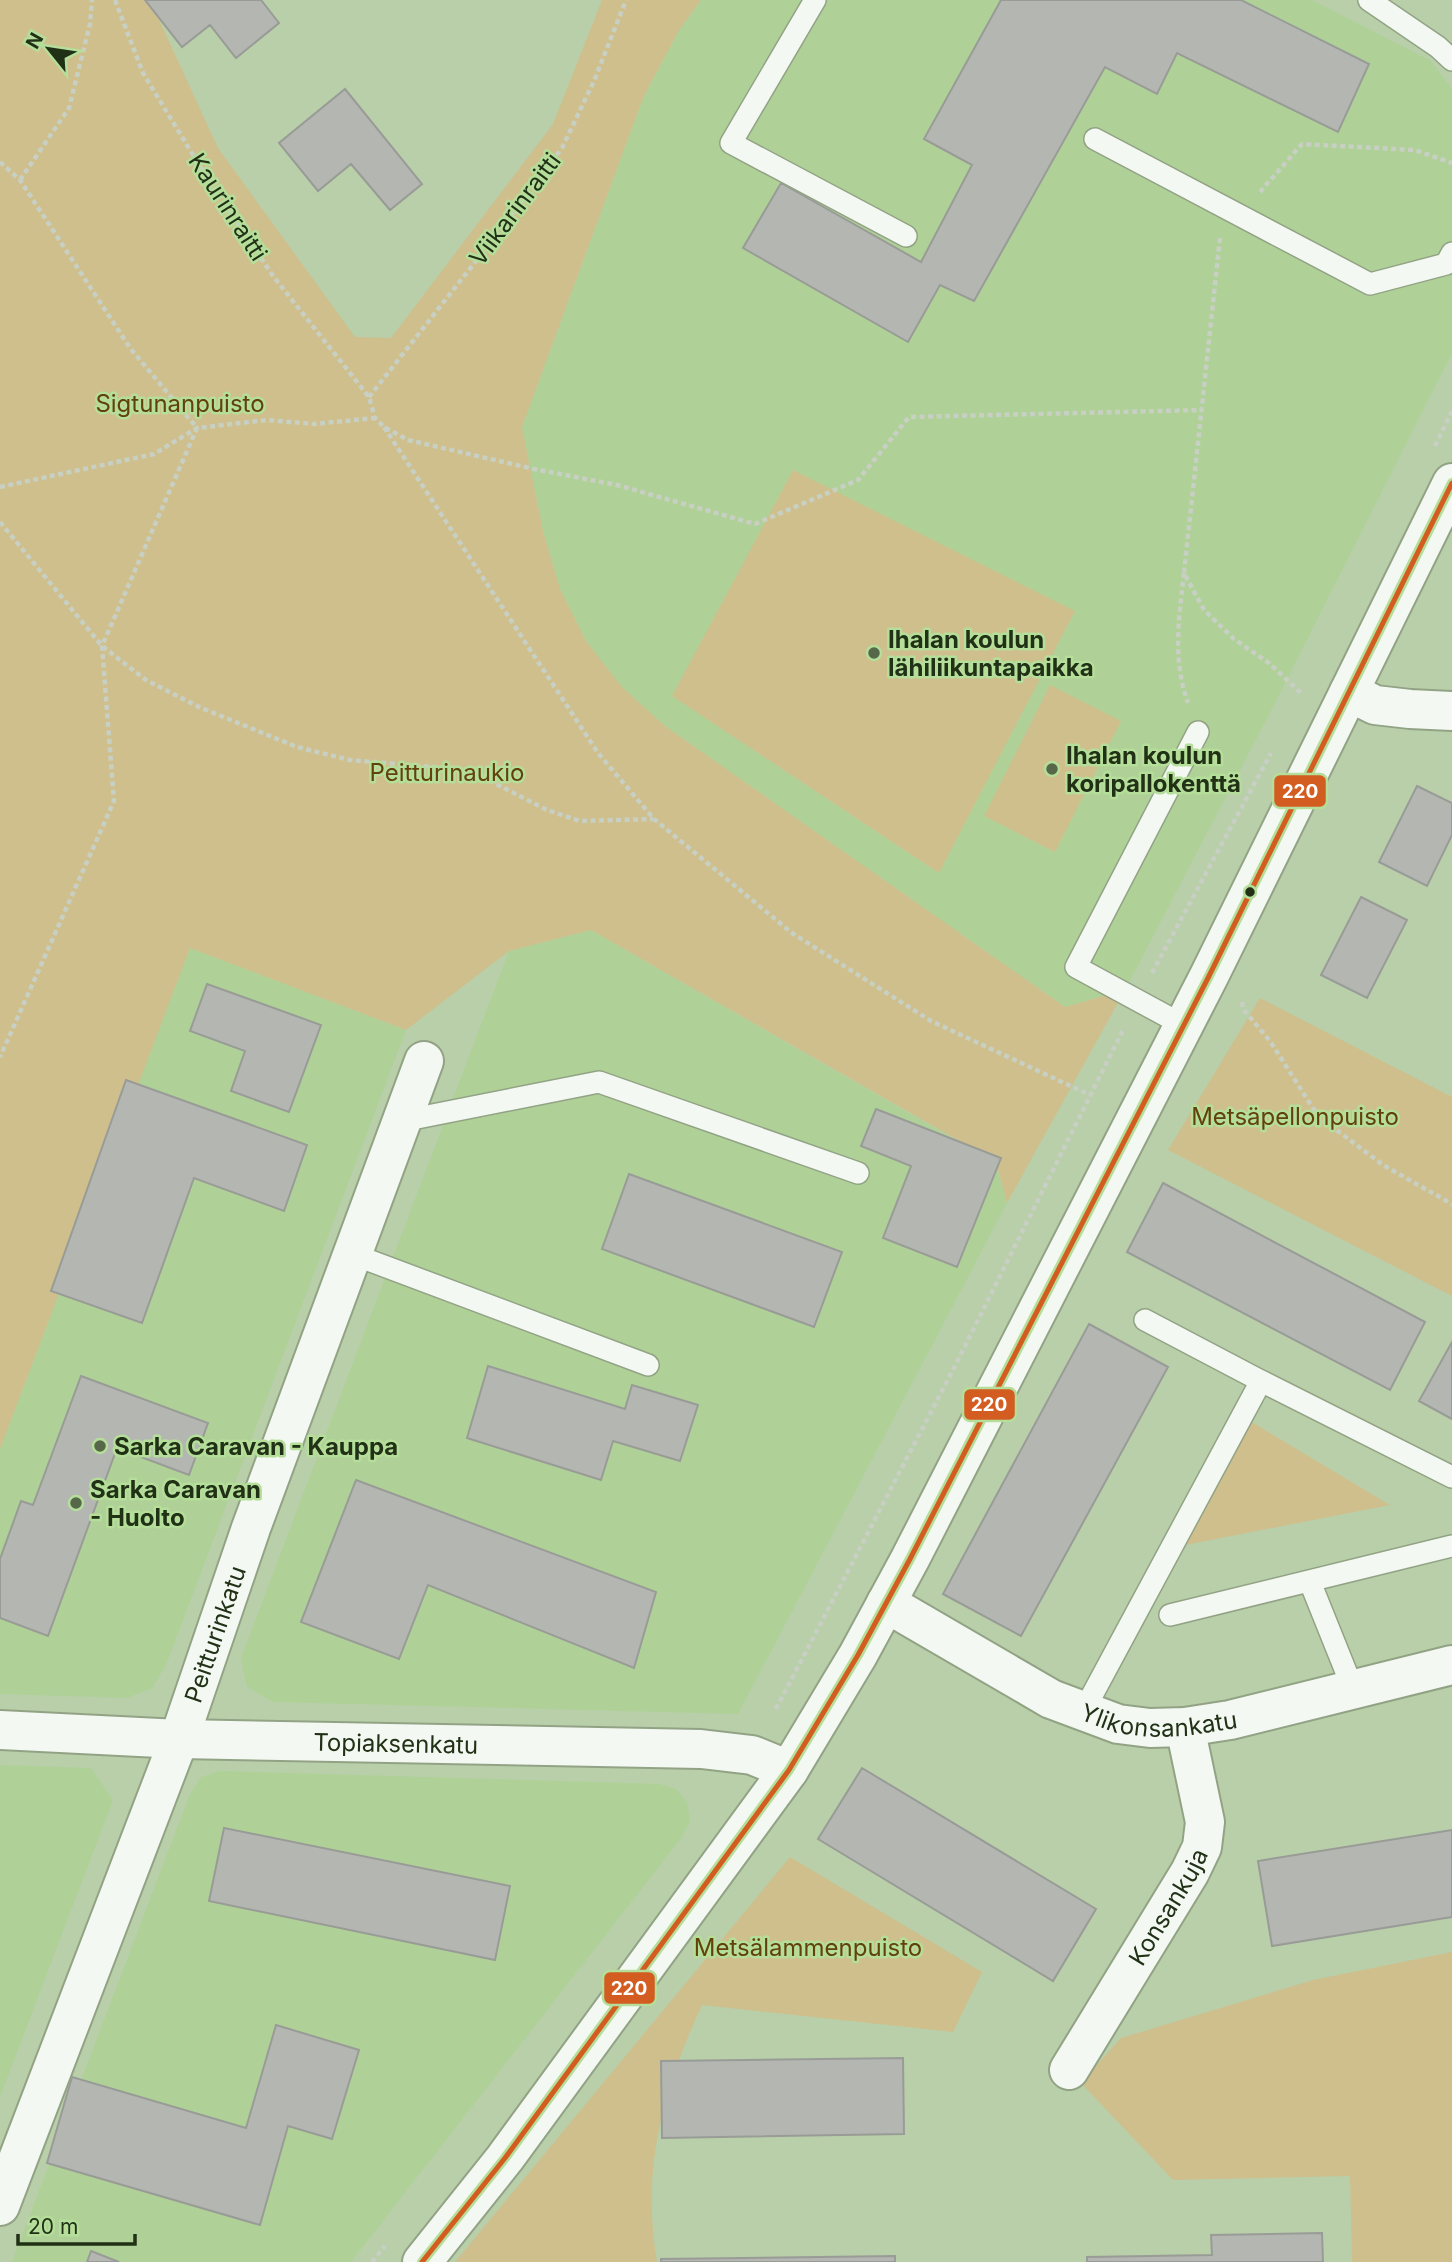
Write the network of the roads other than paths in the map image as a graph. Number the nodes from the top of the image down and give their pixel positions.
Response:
1 (815, 0) edge
2 (1369, 0) edge
3 (1452, 60) edge
4 (1095, 139) dead end
5 (906, 236) dead end
6 (1452, 253) edge
7 (1452, 483) edge
8 (1349, 692) junction
9 (1452, 710) edge
10 (1198, 732) road end
11 (1183, 1025) junction
12 (424, 1060) dead end
13 (402, 1121) junction
14 (858, 1173) dead end
15 (352, 1254) junction
16 (1145, 1320) dead end
17 (648, 1365) dead end
18 (1261, 1381) junction
19 (1452, 1477) edge
20 (1452, 1546) edge
21 (1310, 1582) junction
22 (886, 1603) junction
23 (1170, 1615) dead end
24 (1452, 1665) edge
25 (1353, 1689) junction
26 (1083, 1712) junction
27 (1185, 1727) junction
28 (0, 1730) edge
29 (179, 1739) junction
30 (789, 1770) junction
31 (1069, 2070) dead end
32 (0, 2206) edge
33 (422, 2262) edge

1 - 5 lane
2 - 3 lane
4 - 6 lane
7 - 8 street
8 - 9 street
8 - 11 street
10 - 11 lane
11 - 22 street
12 - 13 street, Peitturinkatu
13 - 14 lane
13 - 15 street, Peitturinkatu
15 - 17 lane
15 - 29 street, Peitturinkatu
16 - 18 lane
18 - 19 lane
18 - 26 lane
20 - 21 lane
21 - 23 lane
21 - 25 lane
22 - 26 street, Ylikonsankatu
22 - 30 street
24 - 25 street, Ylikonsankatu
25 - 27 street, Ylikonsankatu
26 - 27 street, Ylikonsankatu
27 - 31 street, Konsankuja
28 - 29 street, Topiaksenkatu
29 - 30 street, Topiaksenkatu
29 - 32 street, Peitturinkatu
30 - 33 street

